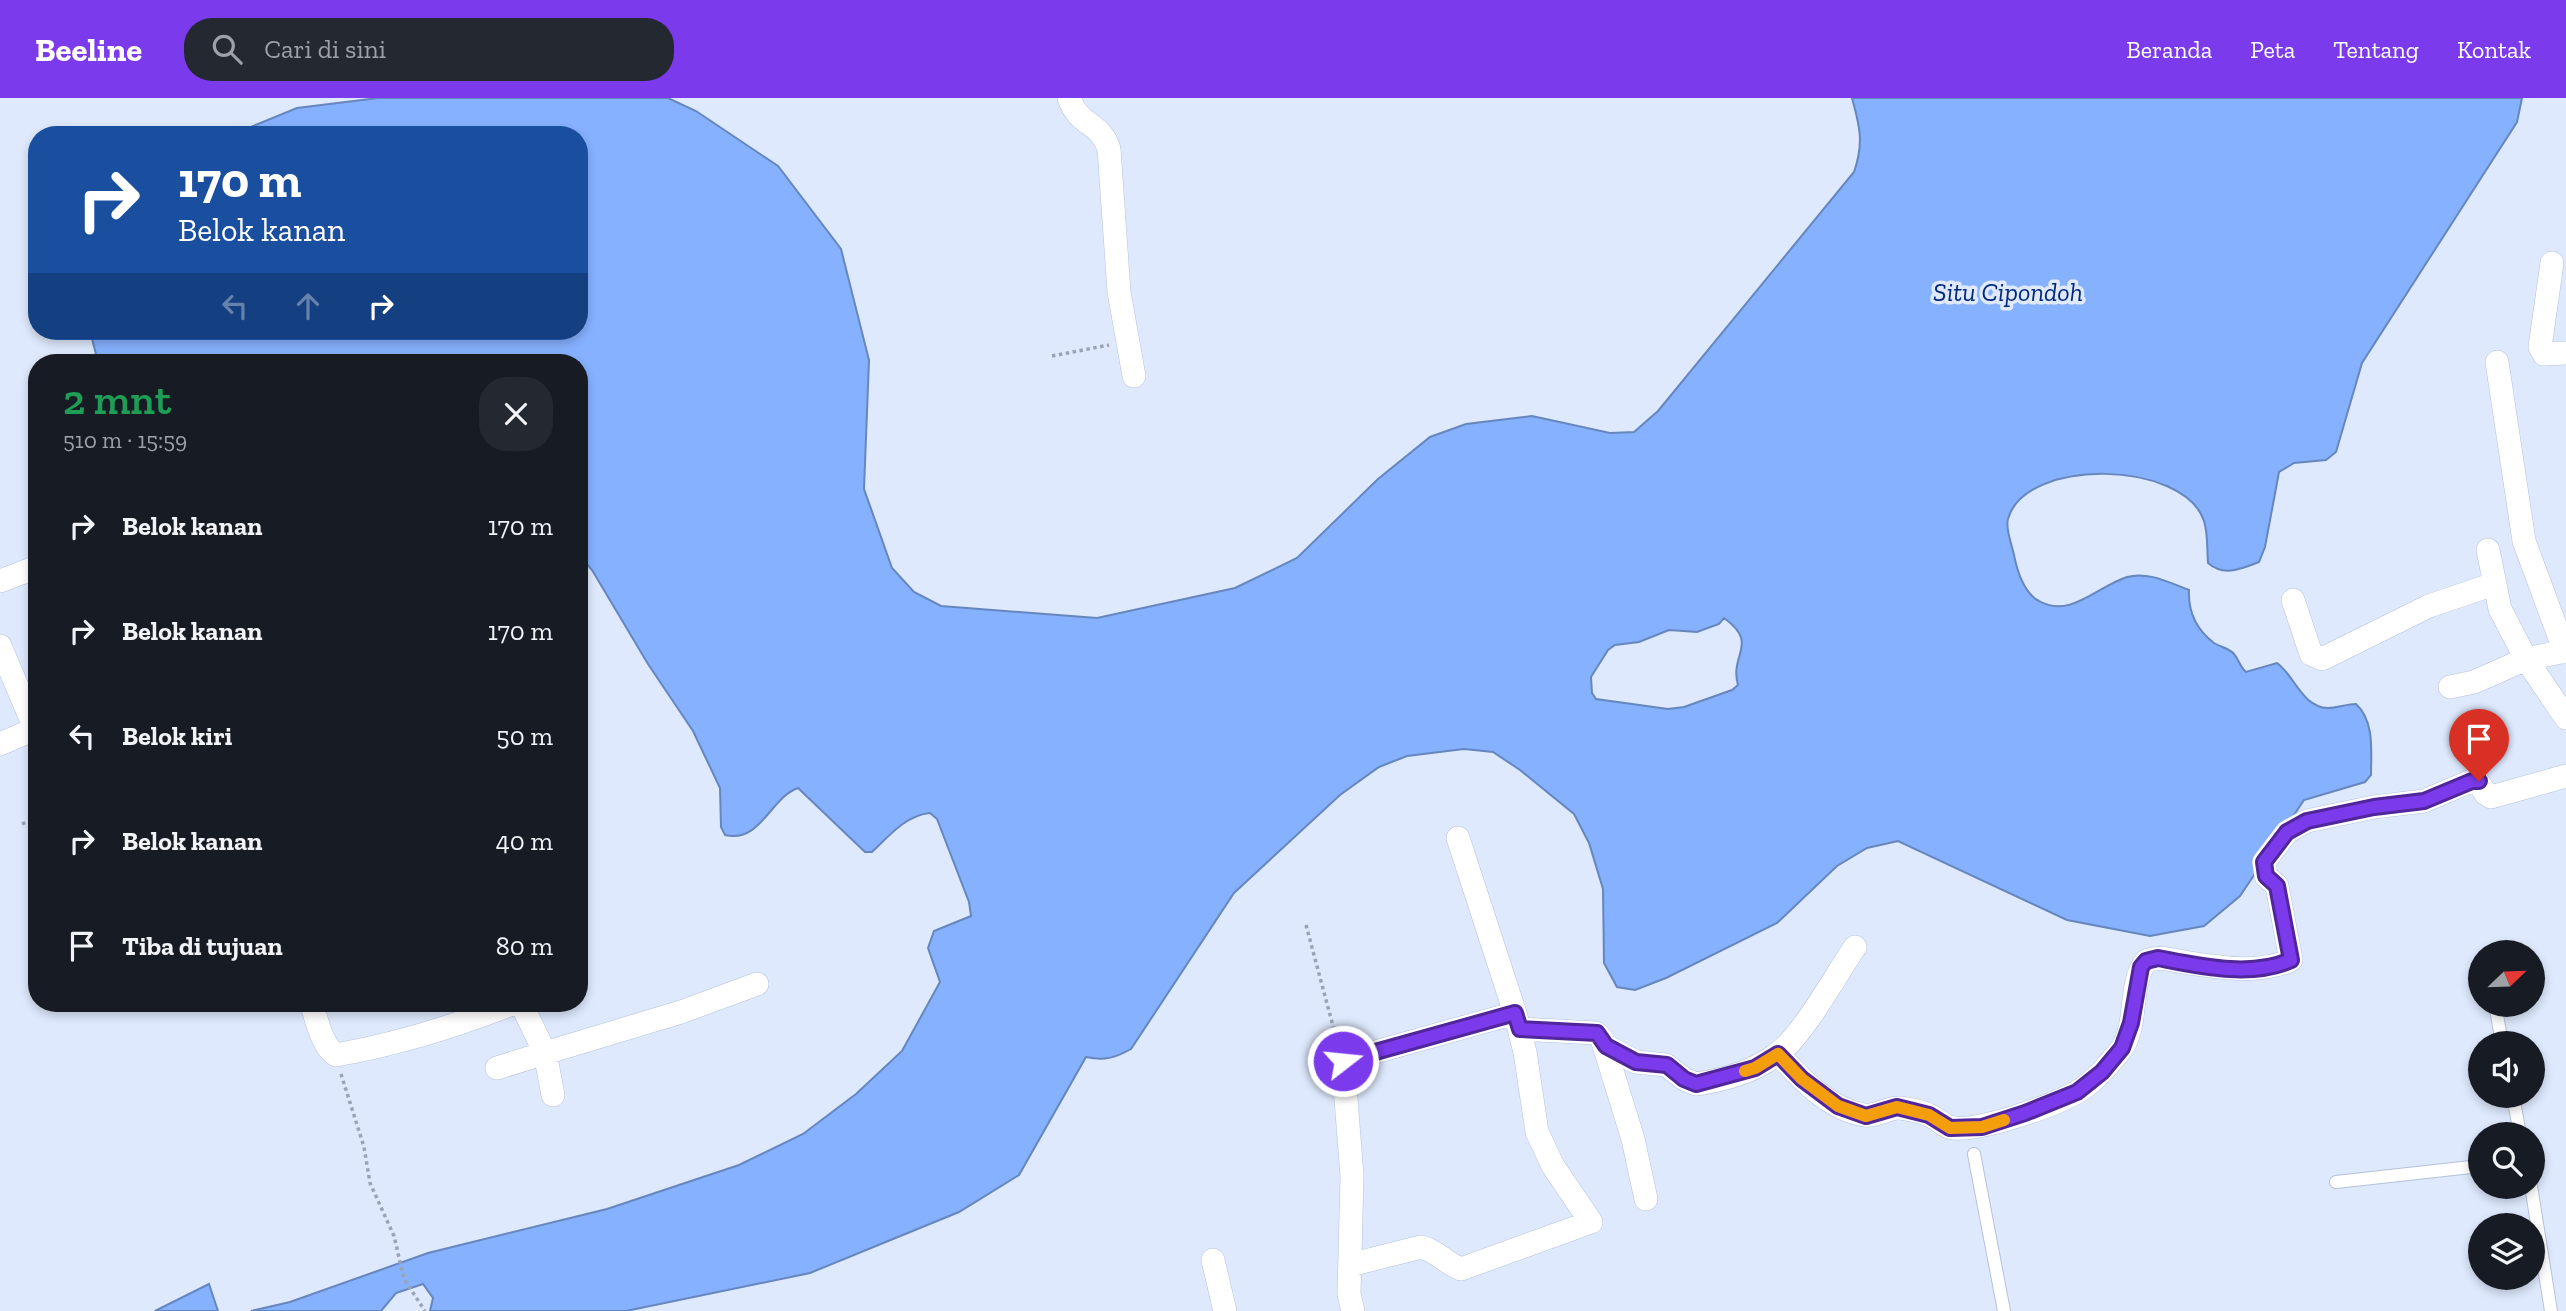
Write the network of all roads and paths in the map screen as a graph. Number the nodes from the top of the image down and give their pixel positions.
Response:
1 (1069, 98) edge
2 (2553, 263) dead end
3 (1129, 341) junction
4 (2566, 353) edge
5 (1052, 356) dead end
6 (2497, 362) dead end
7 (1135, 376) dead end
8 (2488, 550) dead end
9 (28, 570) edge
10 (0, 581) edge
11 (2494, 584) junction
12 (2293, 600) dead end
13 (0, 646) edge
14 (2565, 652) edge
15 (2526, 659) junction
16 (2449, 687) dead end
17 (28, 712) edge
18 (2566, 718) edge
19 (28, 734) edge
20 (0, 744) edge
21 (2566, 776) edge
22 (28, 822) edge
23 (22, 824) dead end
24 (1458, 838) dead end
25 (1306, 925) dead end
26 (1855, 947) dead end
27 (757, 985) dead end
28 (314, 1012) edge
29 (490, 1012) edge
30 (525, 1012) edge
31 (1518, 1021) junction
32 (1606, 1046) junction
33 (333, 1053) junction
34 (545, 1053) junction
35 (1778, 1054) junction
36 (1343, 1061) junction
37 (497, 1068) dead end
38 (554, 1095) dead end
39 (1973, 1154) dead end
40 (2468, 1167) edge
41 (2336, 1182) dead end
42 (1646, 1199) dead end
43 (2533, 1199) edge
44 (1213, 1260) dead end
45 (1350, 1265) junction
46 (425, 1311) edge
47 (1225, 1311) edge
48 (1353, 1311) edge
49 (2004, 1311) edge
50 (2551, 1311) edge

1 - 3 street
2 - 4 street
3 - 5 path
3 - 7 street
6 - 14 street
8 - 11 street
9 - 10 street
11 - 12 street
11 - 15 street
13 - 17 street
14 - 15 street
15 - 16 street
15 - 18 street
19 - 20 street
21 - 35 street
22 - 23 path
24 - 31 street
25 - 36 path
26 - 35 street
27 - 34 street
28 - 33 street
29 - 33 street
30 - 34 street
31 - 32 street
31 - 36 street
31 - 45 street
32 - 35 street
32 - 42 street
33 - 46 path
34 - 37 street
34 - 38 street
36 - 45 street
39 - 49 lane
40 - 41 lane
43 - 50 lane
44 - 47 street
45 - 48 street

